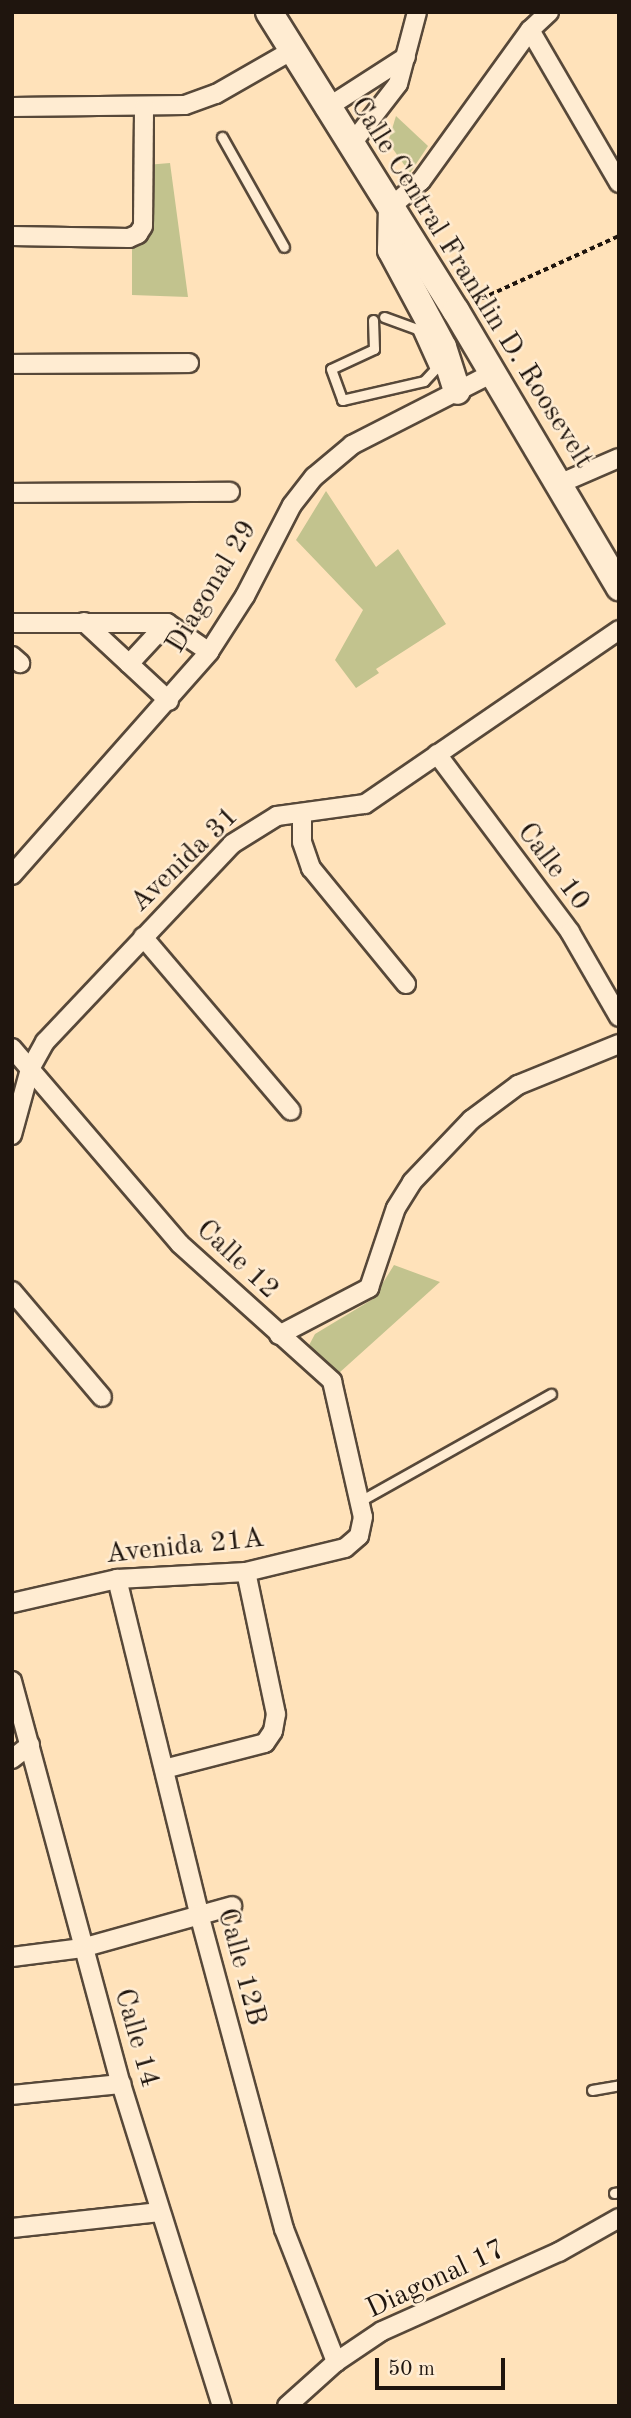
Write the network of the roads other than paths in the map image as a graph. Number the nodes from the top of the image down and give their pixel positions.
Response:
1 (269, 12) edge
2 (417, 12) edge
3 (550, 12) edge
4 (530, 30) junction
5 (291, 51) junction
6 (406, 57) junction
7 (12, 107) edge
8 (144, 107) junction
9 (325, 108) junction
10 (222, 137) dead end
11 (350, 146) junction
12 (619, 183) edge
13 (392, 206) junction
14 (12, 236) edge
15 (284, 247) dead end
16 (384, 317) dead end
17 (373, 320) dead end
18 (189, 363) dead end
19 (12, 364) edge
20 (493, 373) junction
21 (457, 391) junction
22 (619, 458) edge
23 (559, 484) junction
24 (230, 492) dead end
25 (12, 493) edge
26 (619, 587) edge
27 (84, 622) junction
28 (12, 623) edge
29 (167, 623) junction
30 (619, 630) edge
31 (209, 652) junction
32 (129, 664) junction
33 (169, 701) junction
34 (437, 754) junction
35 (302, 813) junction
36 (12, 875) edge
37 (143, 937) junction
38 (406, 984) dead end
39 (619, 1017) edge
40 (619, 1044) edge
41 (12, 1048) edge
42 (30, 1069) junction
43 (291, 1111) dead end
44 (12, 1135) edge
45 (12, 1291) edge
46 (279, 1335) junction
47 (551, 1394) dead end
48 (102, 1397) dead end
49 (359, 1500) junction
50 (359, 1536) joint
51 (246, 1572) junction
52 (117, 1579) junction
53 (12, 1603) edge
54 (12, 1681) edge
55 (30, 1745) junction
56 (12, 1759) edge
57 (164, 1769) junction
58 (232, 1906) dead end
59 (199, 1914) junction
60 (82, 1948) junction
61 (12, 1957) edge
62 (121, 2084) junction
63 (619, 2085) edge
64 (592, 2090) dead end
65 (12, 2095) edge
66 (160, 2212) junction
67 (619, 2218) edge
68 (12, 2228) edge
69 (337, 2362) junction
70 (222, 2406) edge
71 (286, 2406) edge

1 - 5 main road, Calle Central Franklin D. Roosevelt
2 - 6 street
3 - 4 street
4 - 12 street
4 - 13 street
5 - 8 street
5 - 9 main road, Calle Central Franklin D. Roosevelt
6 - 9 street
6 - 11 street
7 - 8 street
8 - 14 street
9 - 11 main road, Calle Central Franklin D. Roosevelt
10 - 15 lane
11 - 13 main road, Calle Central Franklin D. Roosevelt
13 - 20 main road, Calle Central Franklin D. Roosevelt
13 - 21 main road
16 - 17 lane
18 - 19 street
20 - 21 street, Diagonal 29
20 - 23 main road, Calle Central Franklin D. Roosevelt
21 - 31 street, Diagonal 29
22 - 23 street
23 - 26 main road, Calle Central Franklin D. Roosevelt
24 - 25 street
27 - 28 street
27 - 29 street
27 - 32 street
29 - 31 street
29 - 32 street
30 - 34 street, Avenida 31
31 - 33 street, Diagonal 29
32 - 33 street
33 - 36 street, Diagonal 29
34 - 35 street, Avenida 31
34 - 39 street, Calle 10
35 - 37 street, Avenida 31
35 - 38 street
37 - 42 street, Avenida 31
37 - 43 street
40 - 46 street
41 - 42 street, Calle 12
42 - 44 street, Avenida 31
42 - 46 street, Calle 12
45 - 48 street
46 - 49 street, Calle 12
47 - 49 lane
49 - 50 street, Calle 12
50 - 51 street, Avenida 21A
51 - 52 street, Avenida 21A
51 - 57 street
52 - 53 street, Avenida 21A
52 - 57 street, Calle 12B
54 - 55 street, Calle 14
55 - 56 street
55 - 60 street, Calle 14
57 - 59 street, Calle 12B
58 - 59 street
59 - 60 street
59 - 69 street, Calle 12B
60 - 61 street
60 - 62 street, Calle 14
62 - 65 street
62 - 66 street, Calle 14
63 - 64 lane
66 - 68 street
66 - 70 street, Calle 14
67 - 69 street, Diagonal 17
69 - 71 street, Diagonal 17

